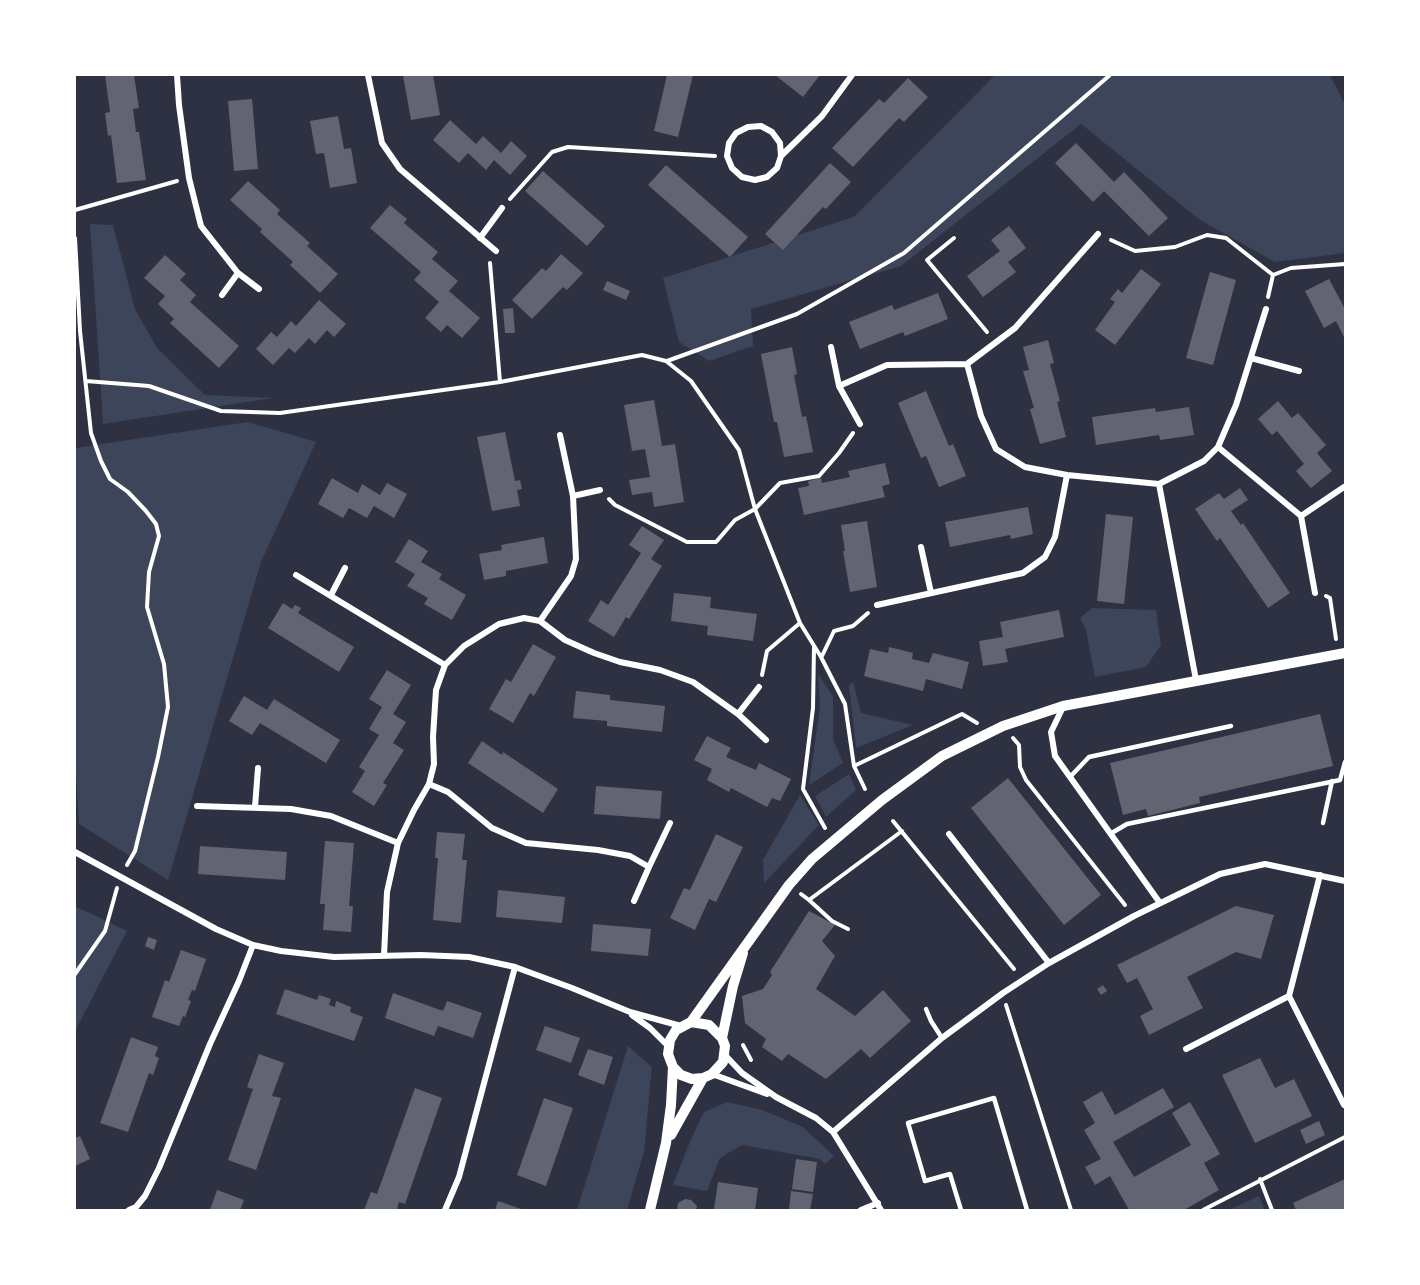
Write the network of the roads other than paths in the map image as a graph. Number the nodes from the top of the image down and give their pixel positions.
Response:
1 (177, 75) edge
2 (368, 75) edge
3 (852, 75) edge
4 (781, 156) junction
5 (502, 208) road end
6 (1098, 234) road end
7 (480, 237) junction
8 (496, 251) road end
9 (238, 273) junction
10 (259, 289) dead end
11 (222, 295) dead end
12 (1266, 309) road end
13 (831, 347) dead end
14 (1251, 358) junction
15 (967, 364) junction
16 (1299, 371) dead end
17 (839, 386) junction
18 (860, 424) road end
19 (561, 435) dead end
20 (1218, 447) junction
21 (1067, 475) junction
22 (1159, 484) junction
23 (1344, 487) edge
24 (600, 490) road end
25 (573, 496) junction
26 (1301, 516) junction
27 (921, 547) dead end
28 (345, 568) dead end
29 (296, 574) dead end
30 (931, 593) junction
31 (1315, 593) road end
32 (331, 595) junction
33 (877, 605) road end
34 (540, 621) junction
35 (1342, 654) edge
36 (445, 665) junction
37 (1196, 680) junction
38 (759, 687) road end
39 (1063, 706) junction
40 (738, 714) junction
41 (1231, 726) dead end
42 (766, 740) dead end
43 (1345, 762) edge
44 (258, 768) dead end
45 (1070, 777) junction
46 (1332, 781) junction
47 (429, 784) junction
48 (197, 806) dead end
49 (255, 807) junction
50 (670, 823) dead end
51 (1323, 823) dead end
52 (950, 834) dead end
53 (1110, 834) junction
54 (398, 843) junction
55 (75, 852) edge
56 (650, 867) junction
57 (1320, 874) junction
58 (1345, 881) edge
59 (634, 901) dead end
60 (1160, 903) junction
61 (747, 941) junction
62 (253, 945) junction
63 (384, 956) junction
64 (1049, 963) junction
65 (515, 967) junction
66 (1289, 996) junction
67 (926, 1009) dead end
68 (630, 1012) junction
69 (686, 1024) junction
70 (722, 1038) junction
71 (942, 1038) junction
72 (668, 1047) junction
73 (1186, 1049) dead end
74 (725, 1054) junction
75 (673, 1067) junction
76 (707, 1076) junction
77 (776, 1097) junction
78 (1344, 1105) edge
79 (833, 1132) junction
80 (666, 1143) junction
81 (878, 1203) junction
82 (134, 1209) edge
83 (445, 1210) edge
84 (650, 1210) edge
85 (861, 1210) edge
86 (881, 1210) edge
87 (961, 1210) edge
88 (1027, 1210) edge

1 - 9 street
2 - 7 street
3 - 4 street
4 - 4 street
5 - 7 street
6 - 15 street
7 - 8 street
9 - 10 street
9 - 11 street
12 - 14 street
13 - 17 street
14 - 16 street
14 - 20 street
15 - 17 street
15 - 21 street
17 - 18 street
19 - 25 street
20 - 22 street
20 - 26 street
21 - 22 street
21 - 30 street
22 - 37 street
23 - 26 street
24 - 25 street
25 - 34 street
26 - 31 street
27 - 30 street
28 - 32 street
29 - 32 street
30 - 33 street
32 - 36 street
34 - 36 street
34 - 40 street
35 - 37 street
36 - 47 street
37 - 39 street
38 - 40 street
39 - 45 street
39 - 61 street
40 - 42 street
41 - 45 lane
43 - 46 lane
44 - 49 street
45 - 53 street
46 - 51 lane
46 - 53 lane
47 - 54 street
47 - 56 street
48 - 49 street
49 - 54 street
50 - 56 street
52 - 64 street
53 - 60 street
54 - 63 street
55 - 62 street
56 - 59 street
57 - 58 street
57 - 60 street
57 - 66 street
60 - 64 street
61 - 69 street
61 - 70 street
62 - 63 street
62 - 82 street
63 - 65 street
64 - 71 street
65 - 68 street
65 - 83 street
66 - 73 street
66 - 78 street
67 - 71 lane
68 - 69 street
68 - 72 street
69 - 70 street
69 - 72 street
70 - 74 street
71 - 79 street
72 - 75 street
74 - 76 street
74 - 77 street
75 - 76 street
75 - 80 street
76 - 77 street
76 - 80 street
77 - 79 street
79 - 81 street
80 - 84 street
81 - 85 street
81 - 86 street
87 - 88 lane

